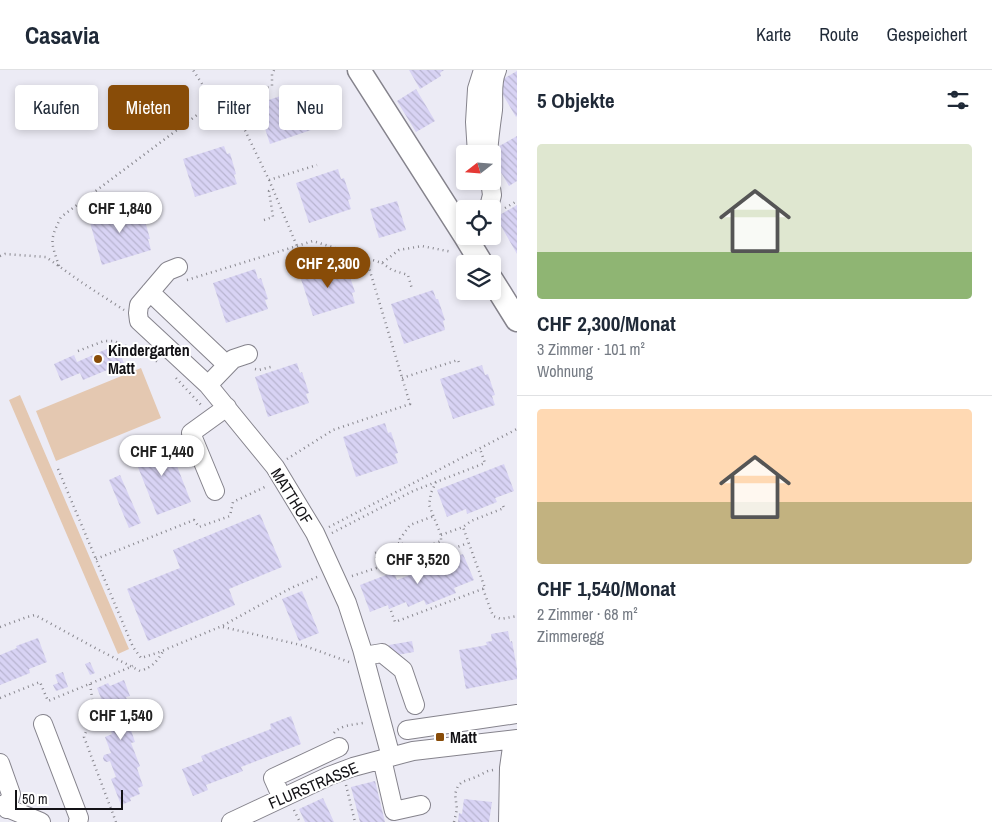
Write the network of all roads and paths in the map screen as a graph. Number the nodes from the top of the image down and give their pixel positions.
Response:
1 (193, 70) edge
2 (274, 70) edge
3 (359, 70) edge
4 (483, 70) edge
5 (497, 70) edge
6 (476, 145) edge
7 (489, 145) edge
8 (317, 165) dead end
9 (269, 180) junction
10 (273, 190) junction
11 (264, 220) dead end
12 (456, 221) edge
13 (466, 245) edge
14 (297, 246) junction
15 (0, 256) edge
16 (366, 258) junction
17 (382, 263) junction
18 (59, 266) junction
19 (182, 274) joint
20 (154, 287) junction
21 (412, 289) dead end
22 (501, 294) edge
23 (517, 320) edge
24 (139, 321) junction
25 (78, 351) dead end
26 (248, 354) dead end
27 (227, 364) junction
28 (460, 365) dead end
29 (164, 366) dead end
30 (170, 373) dead end
31 (402, 378) junction
32 (208, 385) junction
33 (220, 413) junction
34 (517, 429) edge
35 (480, 448) junction
36 (282, 462) dead end
37 (58, 469) dead end
38 (436, 482) junction
39 (267, 486) dead end
40 (215, 492) dead end
41 (502, 503) dead end
42 (434, 516) junction
43 (463, 527) junction
44 (323, 530) dead end
45 (442, 535) junction
46 (326, 536) dead end
47 (441, 541) junction
48 (402, 542) junction
49 (468, 543) junction
50 (388, 548) junction
51 (446, 552) junction
52 (407, 556) junction
53 (96, 559) junction
54 (394, 562) junction
55 (380, 567) junction
56 (339, 574) junction
57 (482, 589) junction
58 (391, 611) dead end
59 (517, 616) edge
60 (222, 626) junction
61 (0, 627) edge
62 (164, 650) junction
63 (357, 659) junction
64 (133, 666) junction
65 (90, 684) junction
66 (0, 698) edge
67 (415, 705) dead end
68 (517, 714) edge
69 (43, 724) dead end
70 (408, 730) dead end
71 (515, 739) edge
72 (339, 747) dead end
73 (387, 758) junction
74 (0, 763) edge
75 (493, 769) dead end
76 (345, 781) dead end
77 (282, 798) junction
78 (421, 805) dead end
79 (3, 807) edge
80 (294, 811) dead end
81 (41, 822) edge
82 (78, 822) edge
83 (116, 822) edge
84 (231, 822) edge
85 (300, 822) edge
86 (355, 822) edge
87 (454, 822) edge
88 (508, 822) edge

1 - 18 path
2 - 9 path
3 - 12 main road
4 - 6 street
5 - 7 street
8 - 9 path
9 - 10 path
10 - 11 path
10 - 14 path
13 - 17 path
14 - 16 path
14 - 19 path
15 - 18 path
16 - 17 path
16 - 31 path
17 - 21 path
18 - 24 path
19 - 20 street
20 - 24 street
20 - 27 street
22 - 23 main road
24 - 32 street, MATTHOF
25 - 29 path
26 - 27 street
27 - 32 street
28 - 31 path
30 - 33 path
31 - 36 path
32 - 33 street, MATTHOF
33 - 40 street
33 - 56 street, MATTHOF
34 - 35 path
35 - 38 path
35 - 44 path
37 - 53 path
38 - 42 path
38 - 46 path
39 - 53 path
41 - 43 path
42 - 45 path
42 - 48 path
43 - 45 path
43 - 49 path
45 - 47 path
47 - 51 path
47 - 52 path
48 - 50 path
48 - 52 path
49 - 51 path
49 - 57 path
50 - 54 path
50 - 55 path
51 - 52 path
52 - 54 path
53 - 62 path
54 - 55 path
55 - 56 path
56 - 60 path
56 - 63 street, MATTHOF
57 - 58 path
57 - 59 path
60 - 62 path
60 - 63 path
61 - 64 path
62 - 64 path
63 - 67 street
63 - 73 street, MATTHOF
64 - 65 path
65 - 66 path
65 - 83 path
68 - 70 street
69 - 82 street
71 - 73 street, FLURSTRASSE
71 - 88 street
72 - 77 street
73 - 77 street, FLURSTRASSE
73 - 78 street, MATTHOF
74 - 79 street
75 - 87 path
76 - 86 path
77 - 84 street, FLURSTRASSE
79 - 81 street
80 - 85 path

